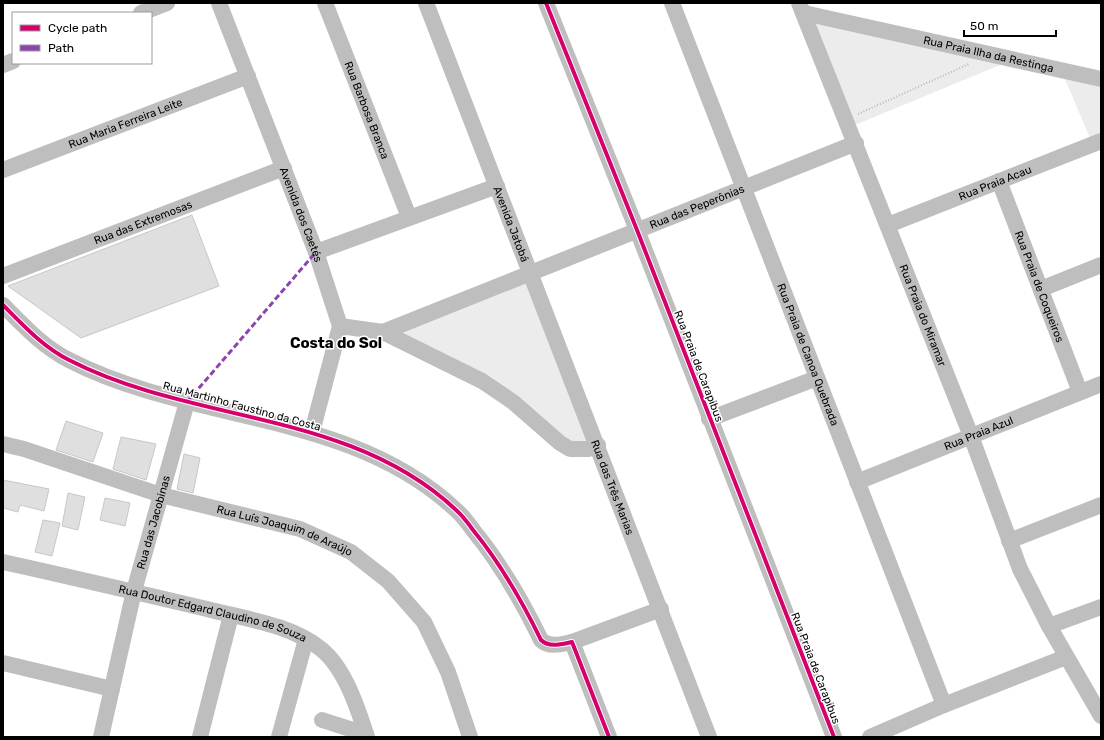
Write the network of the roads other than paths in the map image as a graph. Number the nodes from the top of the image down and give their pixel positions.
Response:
1 (167, 3) edge
2 (219, 3) edge
3 (325, 3) edge
4 (426, 3) edge
5 (546, 3) edge
6 (672, 3) edge
7 (802, 8) edge
8 (144, 12) edge
9 (248, 76) junction
10 (1101, 79) edge
11 (1101, 141) edge
12 (856, 143) junction
13 (284, 168) junction
14 (3, 170) edge
15 (999, 181) junction
16 (498, 186) junction
17 (743, 189) junction
18 (409, 218) junction
19 (888, 225) junction
20 (637, 230) junction
21 (316, 252) junction
22 (1101, 265) edge
23 (530, 273) junction
24 (3, 276) edge
25 (1041, 289) junction
26 (3, 305) edge
27 (340, 326) junction
28 (383, 332) junction
29 (817, 378) junction
30 (1101, 384) edge
31 (1080, 392) junction
32 (187, 402) junction
33 (709, 419) junction
34 (312, 432) junction
35 (3, 434) edge
36 (971, 436) junction
37 (3, 444) edge
38 (598, 445) junction
39 (24, 449) junction
40 (857, 482) junction
41 (161, 495) junction
42 (1101, 505) edge
43 (1009, 541) junction
44 (3, 562) edge
45 (134, 591) junction
46 (1101, 607) edge
47 (661, 609) junction
48 (231, 615) junction
49 (1049, 626) junction
50 (306, 639) junction
51 (572, 642) junction
52 (1066, 657) junction
53 (3, 663) edge
54 (112, 689) junction
55 (944, 705) junction
56 (1100, 714) edge
57 (322, 720) dead end
58 (366, 736) edge
59 (101, 737) edge
60 (200, 737) edge
61 (279, 737) edge
62 (470, 737) edge
63 (609, 737) edge
64 (709, 737) edge
65 (834, 737) edge
66 (870, 737) edge

1 - 8 street
2 - 9 street, Avenida dos Caetés
3 - 18 street, Rua Barbosa Branca
4 - 16 street, Avenida Jatobá
5 - 20 street, Rua Praia de Carapibus
6 - 17 street, Rua Praia de Canoa Quebrada
7 - 10 street, Rua Praia Ilha da Restinga
7 - 12 street, Rua Praia do Miramar
9 - 13 street, Avenida dos Caetés
9 - 14 street, Rua Maria Ferreira Leite
11 - 15 street, Rua Praia Acau
12 - 17 street, Rua das Peperônias
12 - 19 street, Rua Praia do Miramar
13 - 21 street, Avenida dos Caetés
13 - 24 street, Rua das Extremosas
15 - 19 street, Rua Praia Acau
15 - 25 street, Rua Praia de Coqueiros
16 - 18 street
16 - 23 street, Avenida Jatobá
17 - 20 street, Rua das Peperônias
17 - 29 street, Rua Praia de Canoa Quebrada
18 - 21 street
19 - 36 street, Rua Praia do Miramar
20 - 23 street, Rua das Peperônias
20 - 33 street, Rua Praia de Carapibus
21 - 27 street, Avenida dos Caetés
22 - 25 street
23 - 28 street, Rua das Peperônias
23 - 38 street, Avenida Jatobá
25 - 31 street, Rua Praia de Coqueiros
26 - 32 street, Rua Martinho Faustino da Costa
27 - 28 street, Rua das Três Marias
27 - 34 street
28 - 38 street, Rua das Três Marias
29 - 33 street
29 - 40 street, Rua Praia de Canoa Quebrada
30 - 31 street, Rua Praia Azul
31 - 36 street, Rua Praia Azul
32 - 34 street, Rua Martinho Faustino da Costa
32 - 41 street, Rua das Jacobinas
33 - 65 street, Rua Praia de Carapibus
34 - 51 street, Rua Martinho Faustino da Costa
35 - 39 street
36 - 40 street, Rua Praia Azul
36 - 43 street, Rua Praia do Miramar
37 - 39 street, Rua Luís Joaquim de Araújo
38 - 47 street, Rua das Três Marias
39 - 41 street, Rua Luís Joaquim de Araújo
40 - 55 street, Rua Praia de Canoa Quebrada
41 - 45 street, Rua das Jacobinas
41 - 62 street, Rua Luís Joaquim de Araújo
42 - 43 street
43 - 49 street, Rua Praia do Miramar
44 - 45 street, Rua Doutor Edgard Claudino de Souza
45 - 48 street, Rua Doutor Edgard Claudino de Souza
45 - 54 street, Rua das Jacobinas
46 - 49 street
47 - 51 street, Rua Martinho Faustino da Costa
47 - 64 street, Rua das Três Marias
48 - 50 street, Rua Doutor Edgard Claudino de Souza
48 - 60 street
49 - 52 street, Rua Praia do Miramar
50 - 58 street, Rua Doutor Edgard Claudino de Souza
50 - 61 street
51 - 63 street
52 - 55 street
52 - 56 street, Rua Praia do Miramar
53 - 54 street
54 - 59 street, Rua das Jacobinas
55 - 66 street
57 - 58 street

